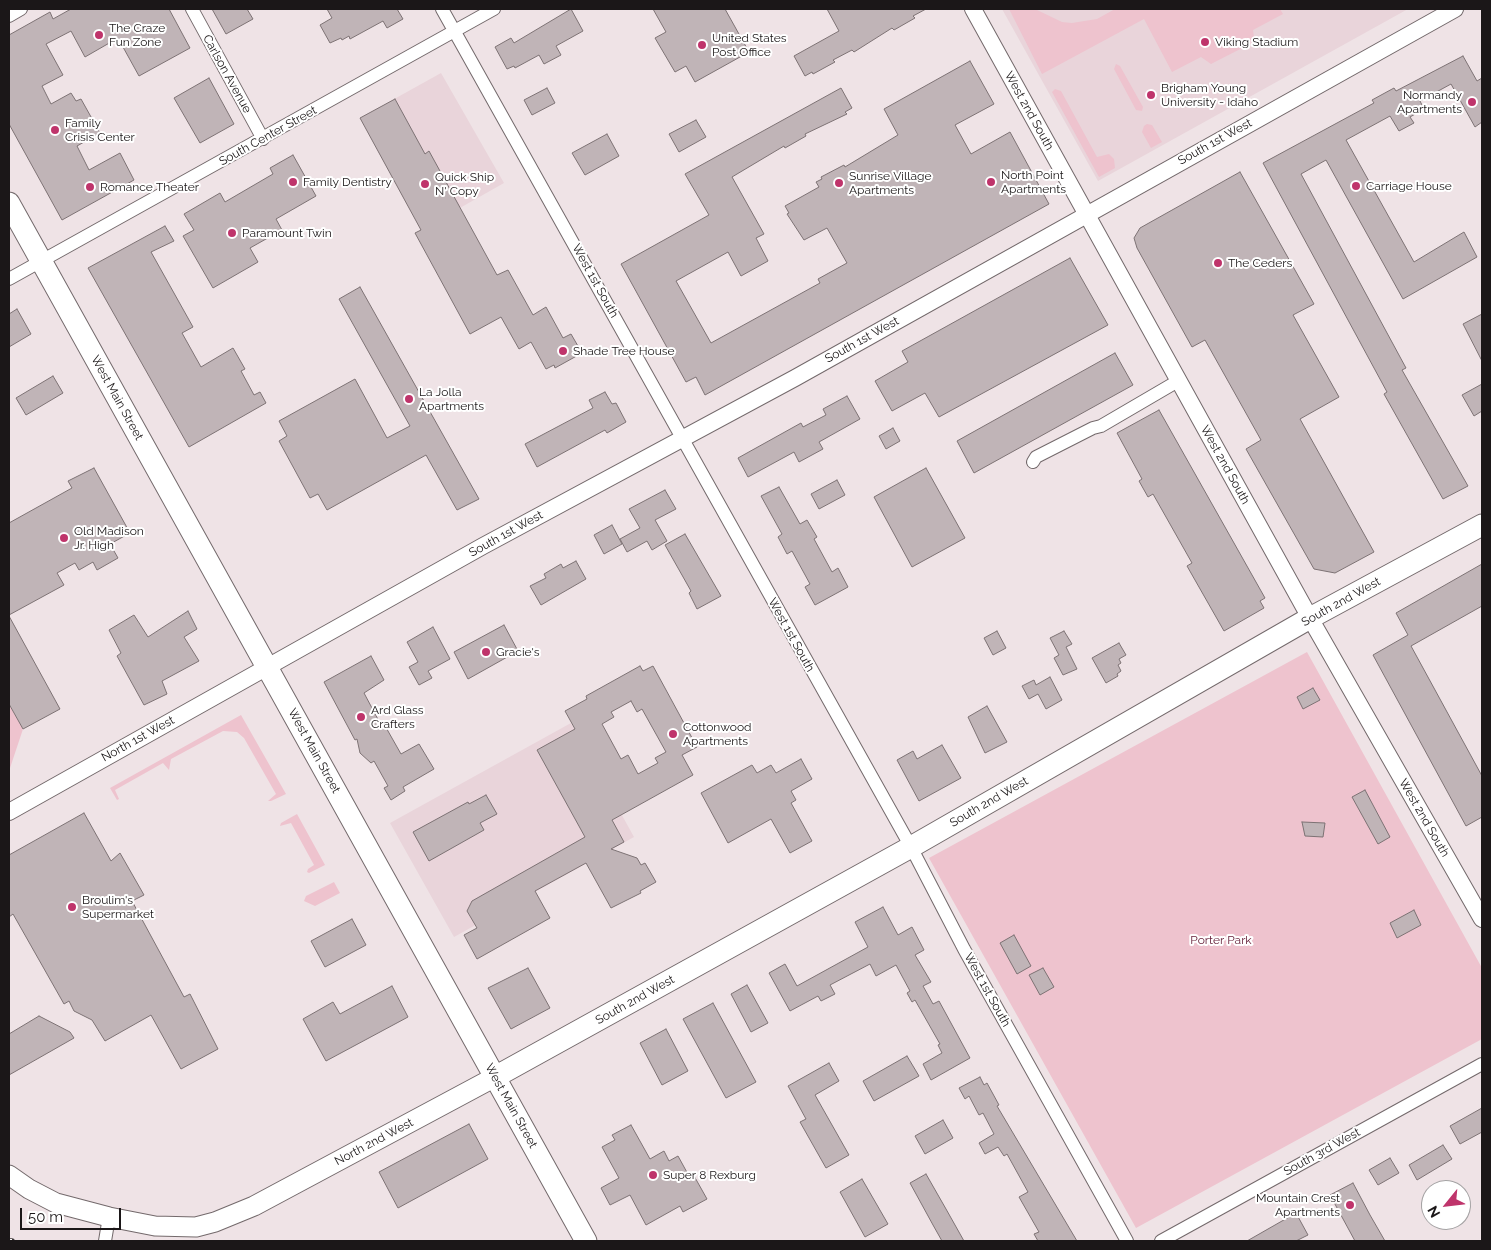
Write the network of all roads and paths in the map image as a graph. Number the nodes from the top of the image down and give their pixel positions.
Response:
1 (21, 9) edge
2 (192, 9) edge
3 (442, 9) edge
4 (494, 9) edge
5 (973, 9) edge
6 (1455, 9) edge
7 (9, 16) edge
8 (454, 31) junction
9 (263, 139) junction
10 (9, 203) edge
11 (1085, 214) junction
12 (42, 262) junction
13 (9, 279) edge
14 (1178, 380) junction
15 (682, 438) junction
16 (1032, 462) dead end
17 (1482, 525) edge
18 (1310, 618) junction
19 (268, 668) junction
20 (9, 812) edge
21 (911, 848) junction
22 (1482, 920) edge
23 (1482, 1064) edge
24 (495, 1077) junction
25 (9, 1175) edge
26 (109, 1217) junction
27 (105, 1241) edge
28 (586, 1241) edge
29 (1127, 1241) edge
30 (1161, 1241) edge

1 - 7 street
2 - 9 street, Carlson Avenue
3 - 8 street, West 1st South
4 - 8 street, South Center Street
5 - 11 street, West 2nd South
6 - 11 street, South 1st West
8 - 9 street, South Center Street
8 - 15 street, West 1st South
9 - 12 street, South Center Street
10 - 12 main road, West Main Street
11 - 14 street, West 2nd South
11 - 15 street, South 1st West
12 - 13 street, South Center Street
12 - 19 main road, West Main Street
14 - 16 street
14 - 18 street, West 2nd South
15 - 19 street, South 1st West
15 - 21 street, West 1st South
17 - 18 main road, South 2nd West
18 - 21 main road, South 2nd West
18 - 22 street, West 2nd South
19 - 20 street, North 1st West
19 - 24 main road, West Main Street
21 - 24 main road, South 2nd West
21 - 29 street, West 1st South
23 - 30 street, South 3rd West
24 - 26 main road, North 2nd West
24 - 28 main road, West Main Street
25 - 26 main road, North 2nd West
26 - 27 street

